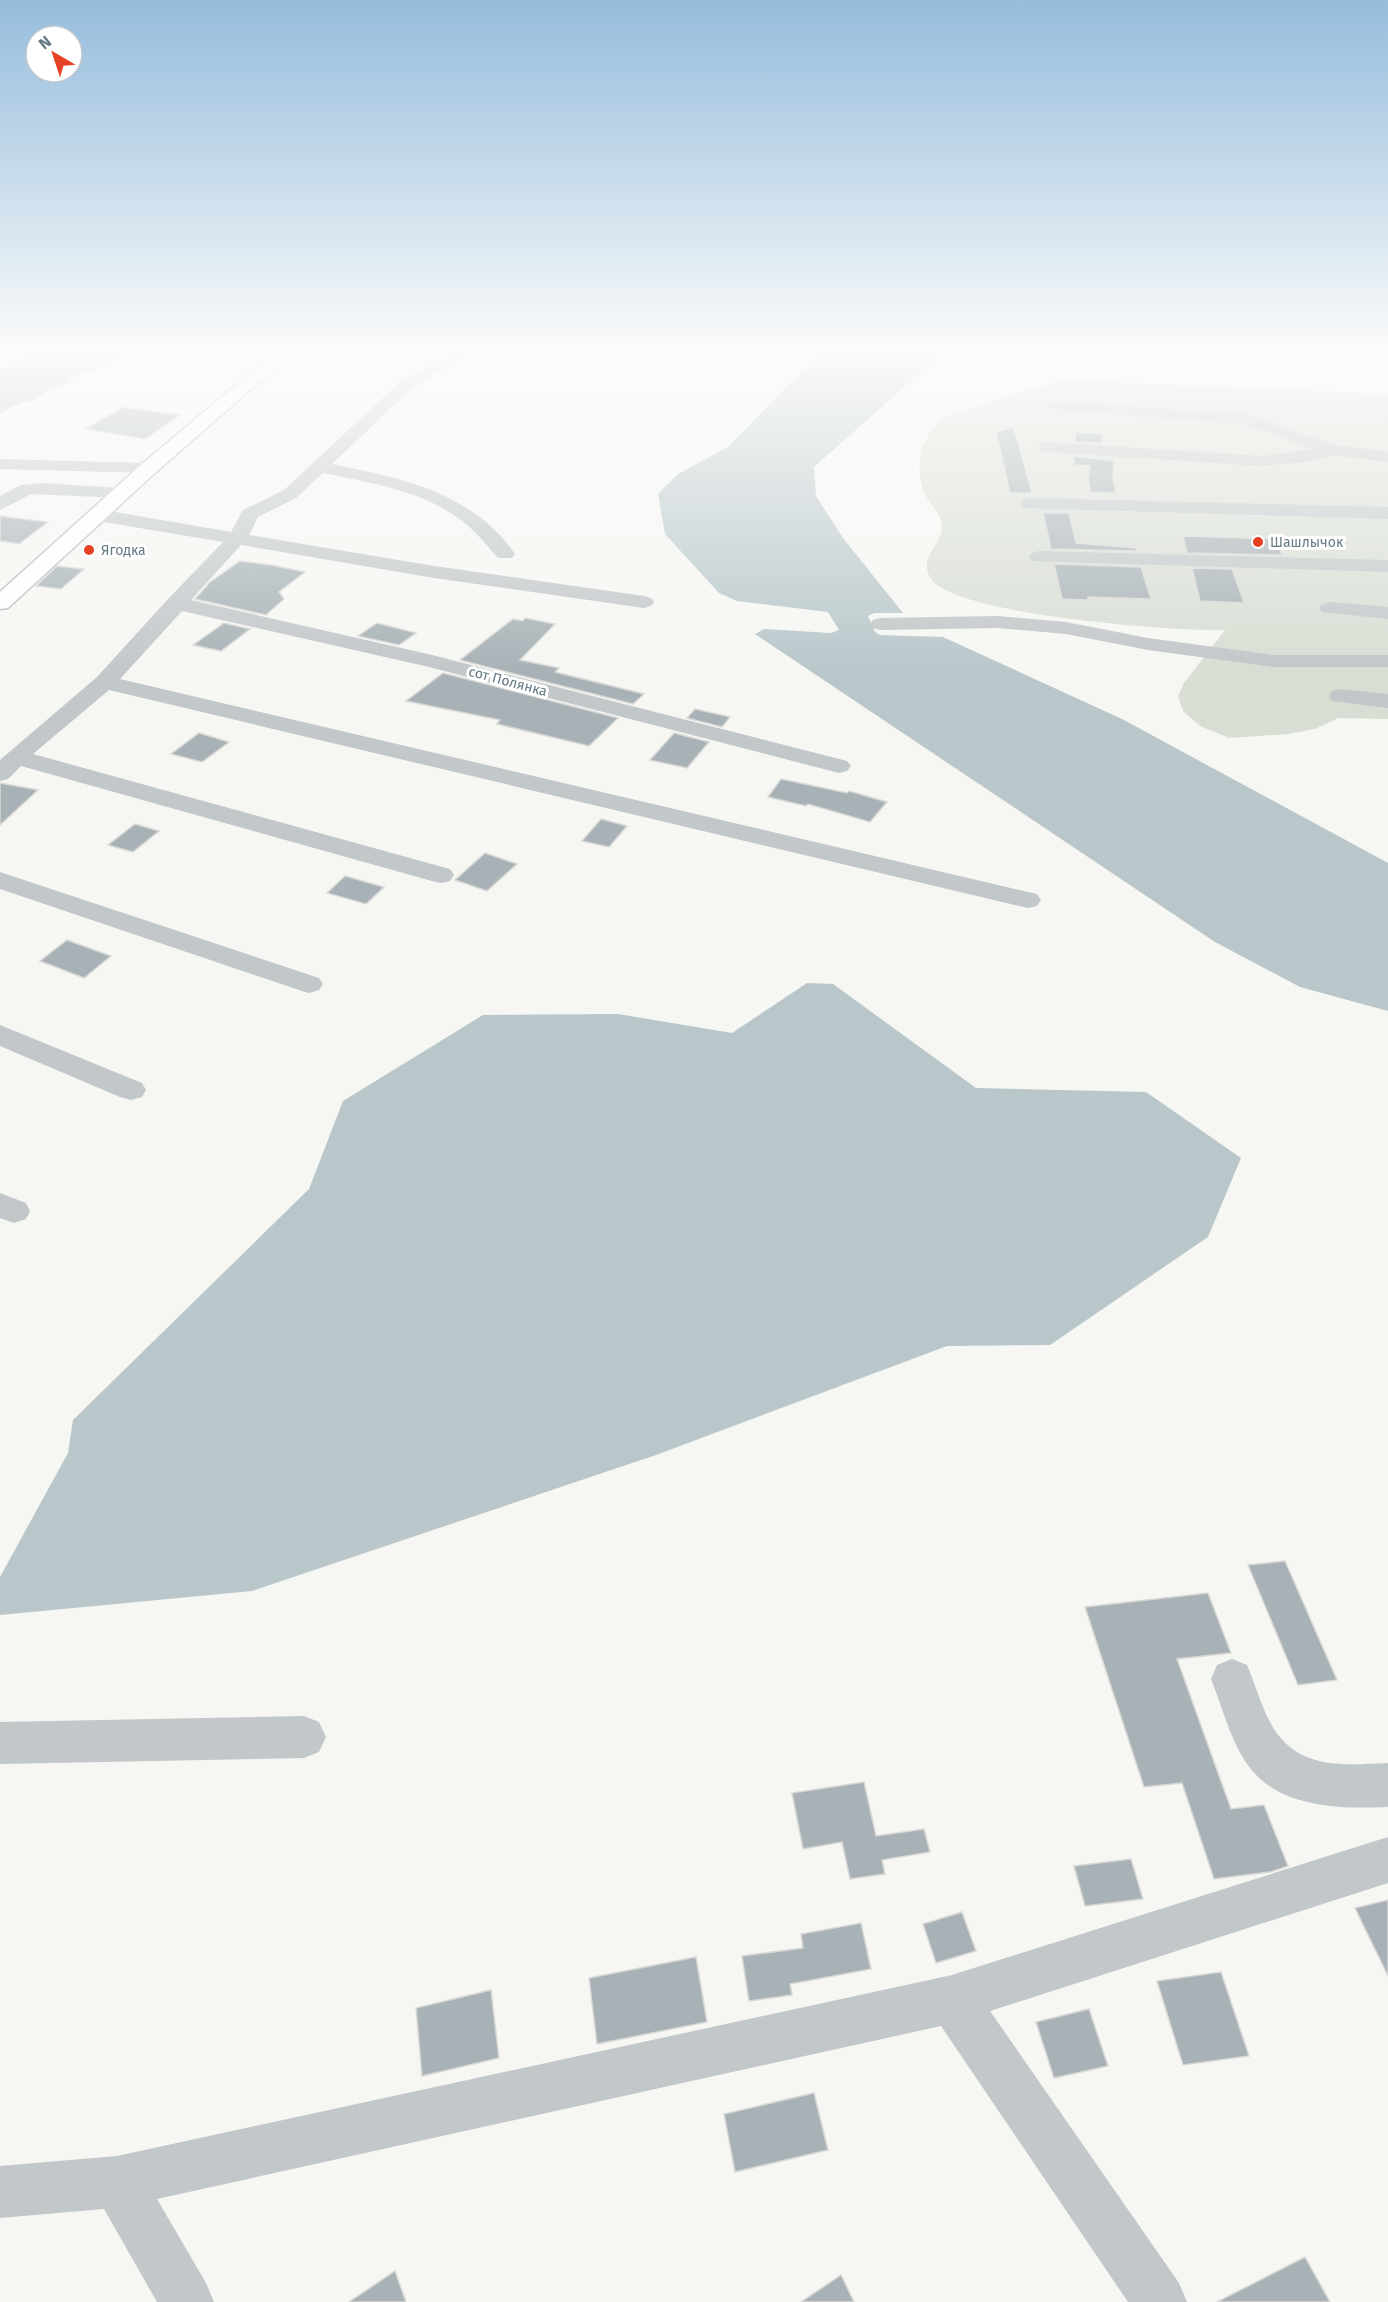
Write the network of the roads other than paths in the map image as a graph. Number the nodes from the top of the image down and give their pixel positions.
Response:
1 (161, 457) edge
2 (329, 457) edge
3 (1208, 457) edge
4 (1301, 457) edge
5 (0, 464) edge
6 (319, 467) junction
7 (149, 468) junction
8 (122, 493) junction
9 (0, 504) edge
10 (1029, 504) dead end
11 (1388, 513) edge
12 (98, 515) junction
13 (238, 537) junction
14 (505, 554) dead end
15 (1039, 557) dead end
16 (1388, 566) edge
17 (644, 602) dead end
18 (0, 603) edge
19 (175, 603) junction
20 (1329, 608) dead end
21 (1388, 613) edge
22 (880, 624) dead end
23 (1388, 661) edge
24 (105, 682) junction
25 (1340, 696) dead end
26 (1388, 701) edge
27 (8, 766) edge
28 (840, 766) dead end
29 (441, 875) dead end
30 (0, 880) edge
31 (1028, 900) dead end
32 (309, 984) dead end
33 (0, 1035) edge
34 (131, 1090) dead end
35 (1232, 1679) dead end
36 (304, 1737) dead end
37 (0, 1743) edge
38 (1388, 1785) edge
39 (1388, 1860) edge
40 (952, 1999) junction
41 (117, 2182) junction
42 (0, 2192) edge
43 (187, 2302) edge
44 (1160, 2302) edge

1 - 7 main road
2 - 6 street
3 - 4 street
5 - 7 street
6 - 13 street
6 - 14 street
7 - 8 main road
8 - 9 street
8 - 12 main road
10 - 11 street
12 - 13 street
12 - 18 main road
13 - 17 street
13 - 19 street
15 - 16 street
19 - 24 street
19 - 28 street, сот Полянка
20 - 21 street
22 - 23 street
24 - 27 street
24 - 31 street
25 - 26 street
27 - 29 street
30 - 32 street
33 - 34 street
35 - 38 street
36 - 37 street
39 - 40 street
40 - 41 street
40 - 44 street
41 - 42 street
41 - 43 street

